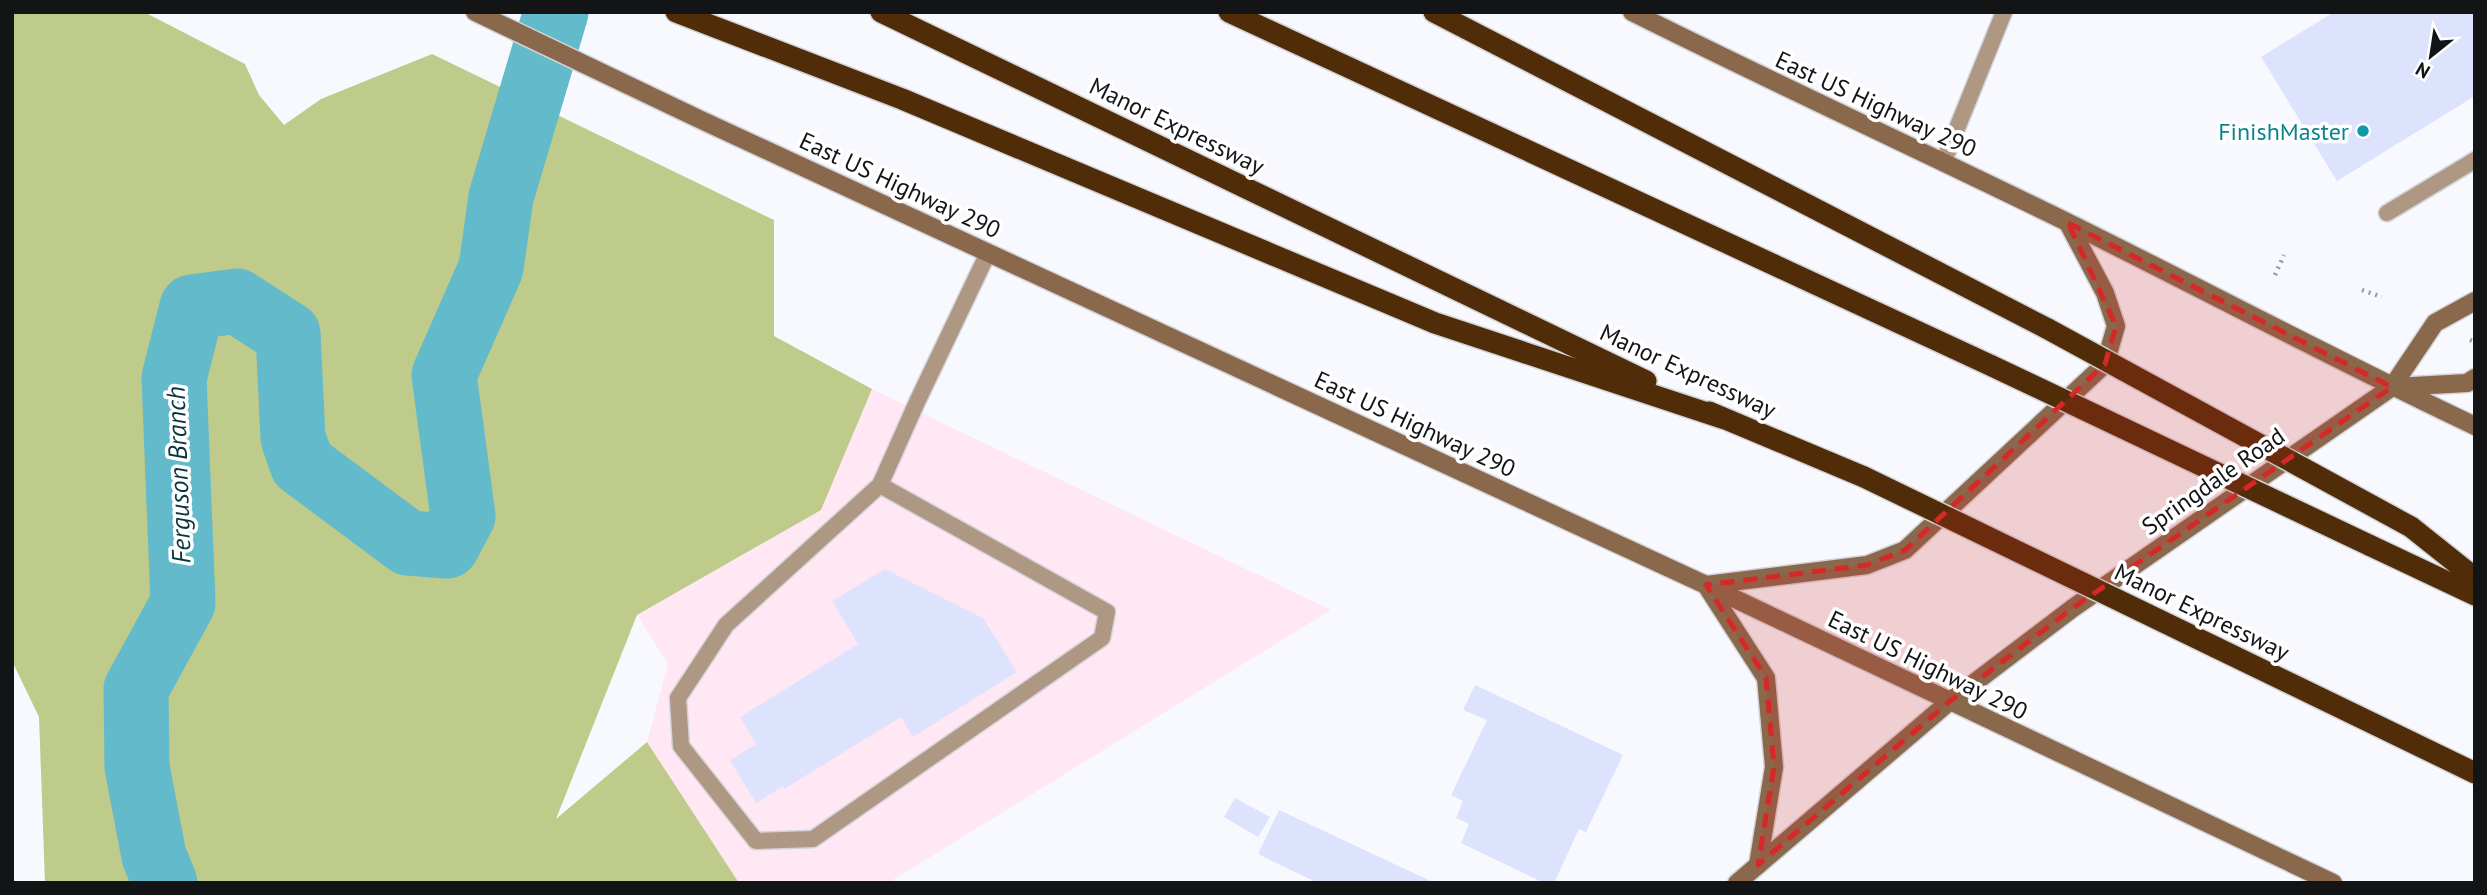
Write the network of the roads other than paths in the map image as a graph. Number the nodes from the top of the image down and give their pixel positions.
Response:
1 (475, 12) edge
2 (676, 12) edge
3 (881, 12) edge
4 (1229, 12) edge
5 (1434, 12) edge
6 (1632, 12) edge
7 (2004, 12) edge
8 (2475, 160) edge
9 (1943, 163) junction
10 (2387, 213) dead end
11 (2068, 223) junction
12 (988, 253) junction
13 (2475, 301) edge
14 (2475, 379) edge
15 (2392, 387) junction
16 (1722, 418) junction
17 (2475, 426) edge
18 (880, 485) junction
19 (2475, 578) edge
20 (1706, 585) junction
21 (2475, 595) edge
22 (1949, 702) junction
23 (2475, 773) edge
24 (1758, 865) junction
25 (1737, 883) edge
26 (2333, 883) edge

1 - 12 main road, East US Highway 290
2 - 16 highway
3 - 16 highway, Manor Expressway
4 - 21 highway, bridge
5 - 19 highway, bridge
6 - 9 main road, East US Highway 290
7 - 9 lane
8 - 10 lane
9 - 11 main road, East US Highway 290
11 - 15 main road, East US Highway 290
11 - 20 main road
12 - 18 lane
12 - 20 main road, East US Highway 290
13 - 15 main road, Springdale Road
14 - 15 main road
15 - 17 main road, East US Highway 290
15 - 22 main road, Springdale Road
16 - 23 highway, Manor Expressway, bridge
18 - 18 lane
20 - 22 main road, East US Highway 290
20 - 24 main road
22 - 24 main road, Springdale Road
22 - 26 main road, East US Highway 290
24 - 25 main road, Springdale Road

